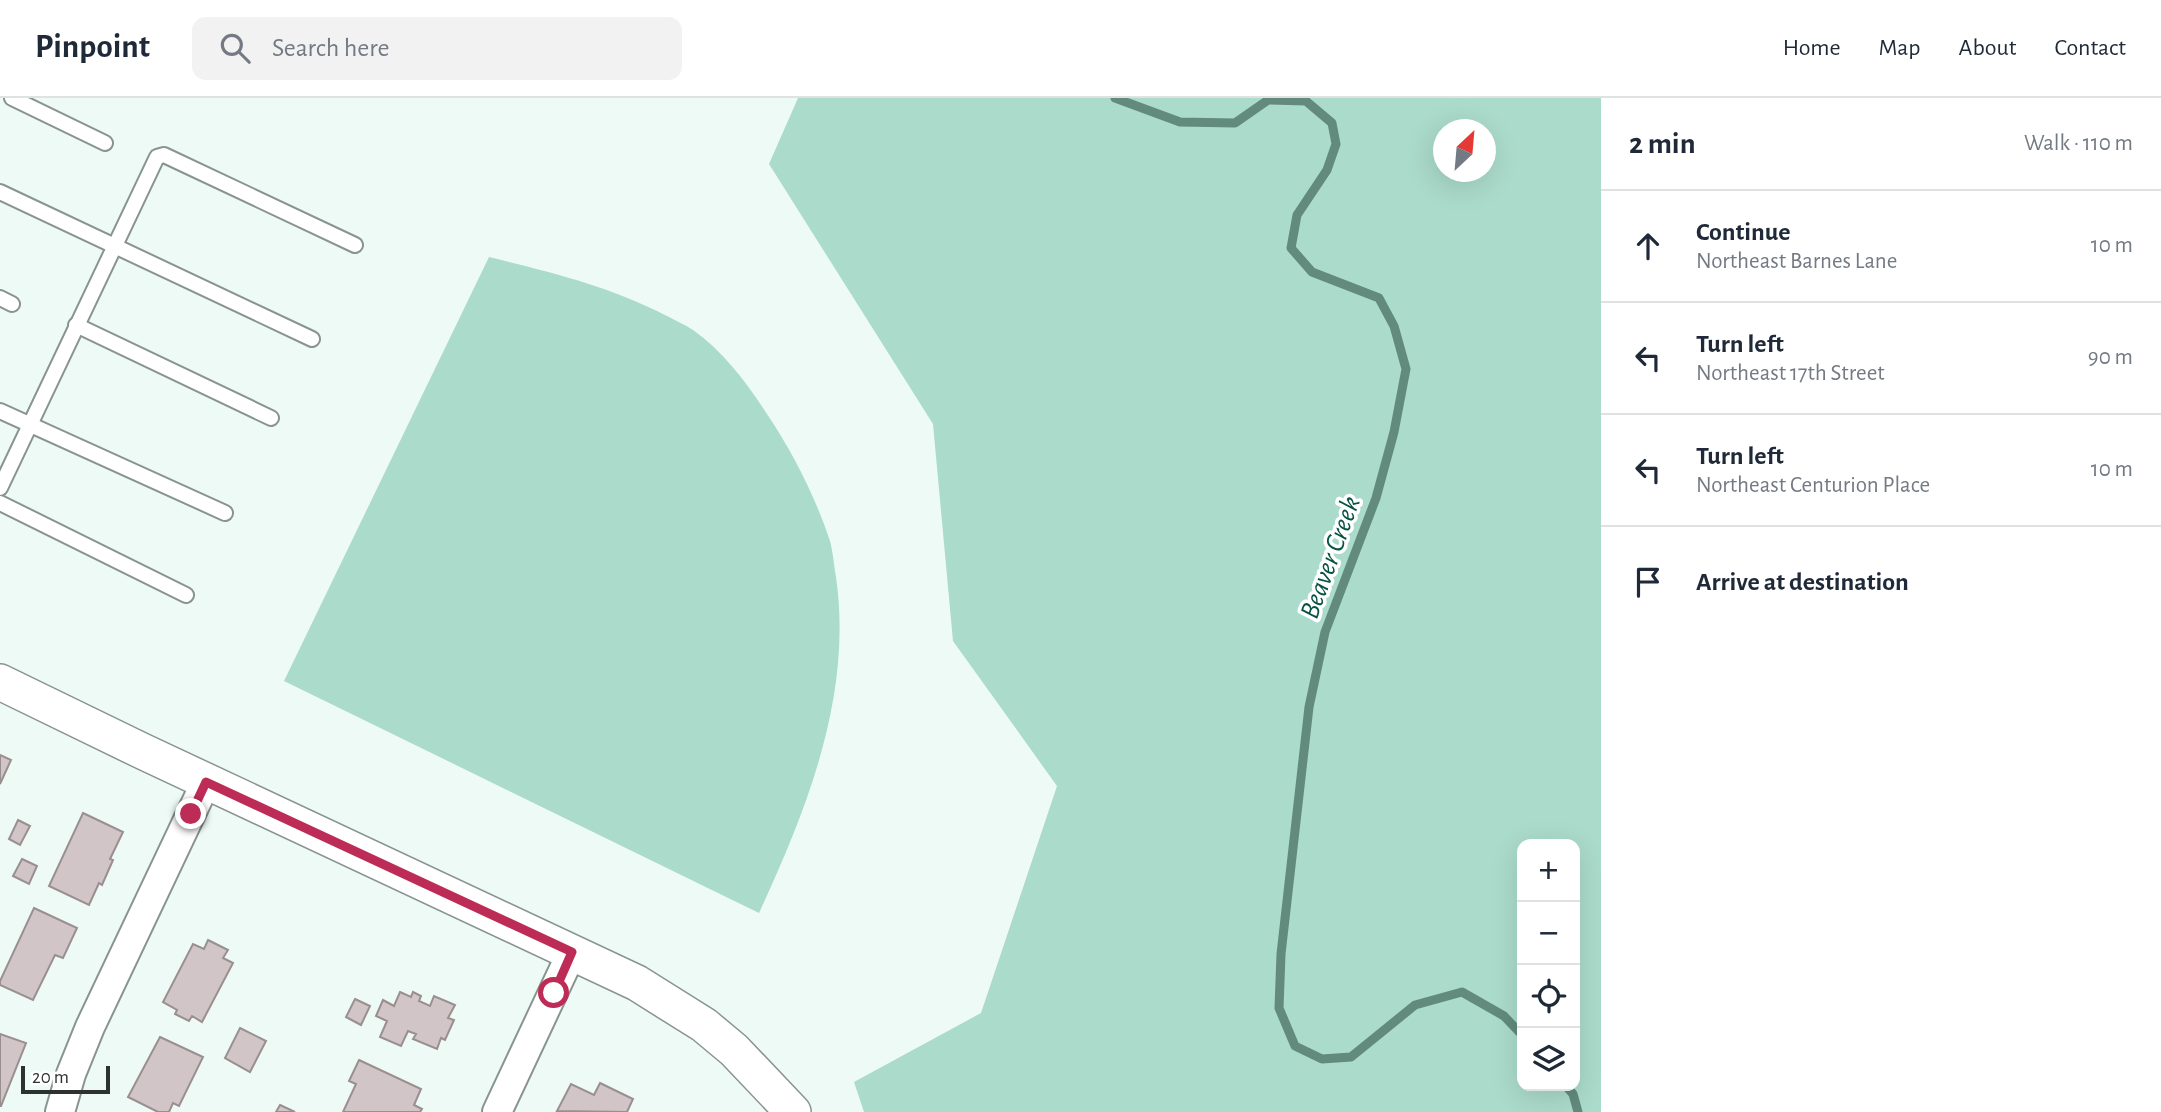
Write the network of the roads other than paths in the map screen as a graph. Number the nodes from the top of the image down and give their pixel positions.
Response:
1 (12, 98) edge
2 (105, 143) dead end
3 (0, 192) edge
4 (355, 245) dead end
5 (113, 246) junction
6 (76, 326) junction
7 (312, 339) dead end
8 (0, 411) edge
9 (271, 418) dead end
10 (30, 425) junction
11 (0, 488) edge
12 (0, 503) edge
13 (225, 513) dead end
14 (186, 595) dead end
15 (0, 682) edge
16 (206, 782) junction
17 (572, 952) junction
18 (60, 1112) edge
19 (497, 1112) edge
20 (793, 1112) edge

1 - 2 lane
3 - 5 lane
4 - 5 lane
5 - 6 lane
5 - 7 lane
6 - 9 lane
6 - 10 lane
8 - 10 lane
10 - 11 lane
10 - 13 lane
12 - 14 lane
15 - 16 street
16 - 17 street
16 - 18 street
17 - 19 street
17 - 20 street

